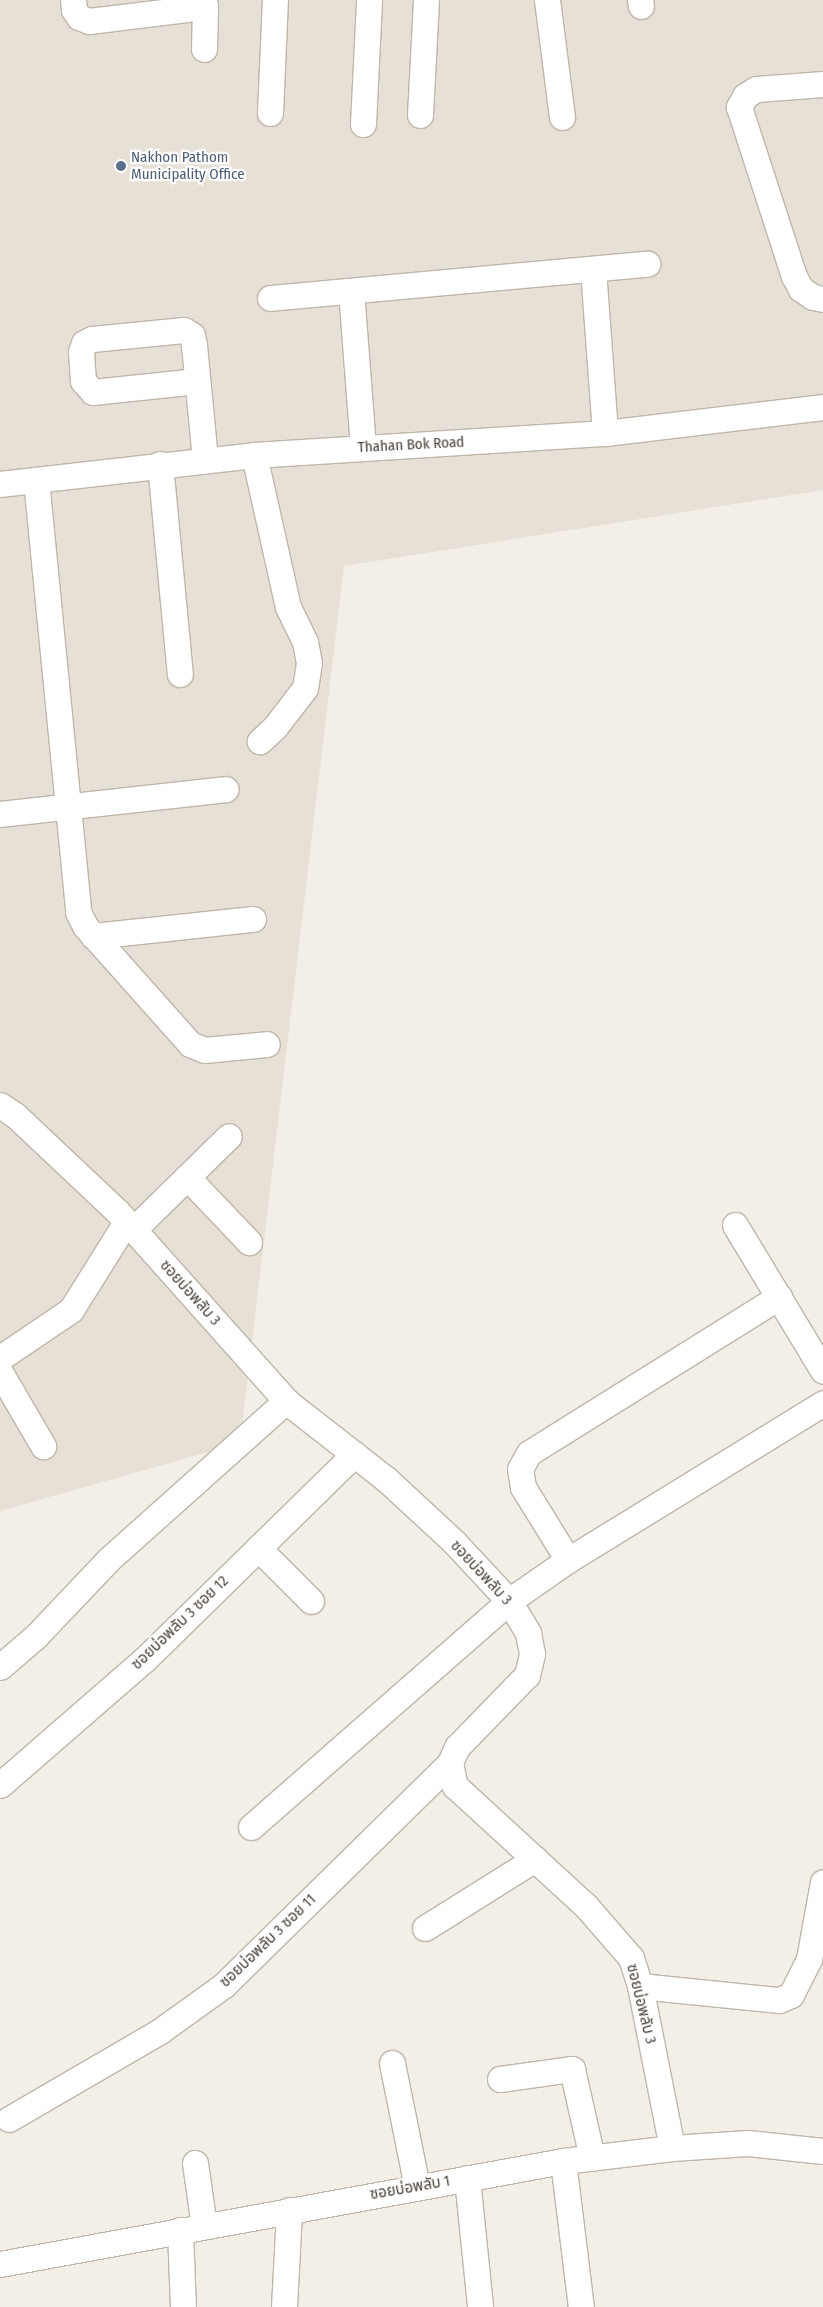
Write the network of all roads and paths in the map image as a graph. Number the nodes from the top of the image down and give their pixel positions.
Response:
1 (73, 0) edge
2 (275, 0) edge
3 (369, 0) edge
4 (426, 0) edge
5 (547, 0) edge
6 (204, 4) edge
7 (165, 6) edge
8 (204, 49) dead end
9 (823, 84) edge
10 (270, 113) dead end
11 (420, 115) dead end
12 (562, 117) dead end
13 (363, 124) dead end
14 (647, 264) dead end
15 (593, 269) junction
16 (351, 291) junction
17 (270, 298) dead end
18 (823, 299) edge
19 (197, 381) junction
20 (823, 407) edge
21 (605, 434) junction
22 (364, 447) junction
23 (254, 455) junction
24 (205, 460) junction
25 (160, 464) junction
26 (36, 480) junction
27 (0, 484) edge
28 (180, 674) dead end
29 (260, 741) dead end
30 (226, 789) dead end
31 (70, 809) junction
32 (0, 814) edge
33 (253, 919) dead end
34 (93, 936) junction
35 (267, 1044) dead end
36 (0, 1105) edge
37 (228, 1136) dead end
38 (187, 1177) junction
39 (735, 1225) dead end
40 (130, 1226) junction
41 (250, 1242) dead end
42 (778, 1297) junction
43 (0, 1358) edge
44 (823, 1371) edge
45 (0, 1372) edge
46 (286, 1401) junction
47 (823, 1403) edge
48 (43, 1446) dead end
49 (354, 1454) junction
50 (258, 1548) junction
51 (568, 1560) junction
52 (311, 1601) dead end
53 (509, 1601) junction
54 (0, 1667) edge
55 (450, 1763) junction
56 (0, 1785) edge
57 (251, 1827) dead end
58 (535, 1859) junction
59 (823, 1882) edge
60 (424, 1928) dead end
61 (640, 1986) junction
62 (392, 2063) dead end
63 (500, 2079) dead end
64 (9, 2119) dead end
65 (672, 2148) junction
66 (822, 2157) edge
67 (592, 2158) junction
68 (563, 2162) junction
69 (195, 2163) dead end
70 (467, 2178) junction
71 (417, 2187) junction
72 (289, 2210) junction
73 (204, 2226) junction
74 (180, 2230) junction
75 (0, 2264) edge
76 (183, 2307) edge
77 (284, 2307) edge
78 (480, 2307) edge
79 (581, 2307) edge

1 - 7 street
2 - 10 street
3 - 13 street
4 - 11 street
5 - 12 street
6 - 7 street
6 - 8 street
9 - 18 street
14 - 15 street
15 - 16 street
15 - 21 street
16 - 17 street
16 - 22 street
19 - 19 street
19 - 24 street
20 - 21 street, Thahan Bok Road
21 - 22 street, Thahan Bok Road
22 - 23 street, Thahan Bok Road
23 - 24 street, Thahan Bok Road
23 - 29 street
24 - 25 street, Thahan Bok Road
25 - 26 street, Thahan Bok Road
25 - 28 street
26 - 27 street, Thahan Bok Road
26 - 31 street
30 - 31 street
31 - 32 street
31 - 34 street
33 - 34 street
34 - 35 street
36 - 40 street, ซอยบ่อพลับ 3
37 - 38 street
38 - 40 street
38 - 41 street
39 - 42 street
40 - 43 street
40 - 46 street, ซอยบ่อพลับ 3
42 - 44 street
42 - 51 street
45 - 48 street
46 - 49 street, ซอยบ่อพลับ 3
46 - 54 street
47 - 51 street
49 - 50 street, ซอยบ่อพลับ 3 ซอย 12
49 - 53 street, ซอยบ่อพลับ 3
50 - 52 street
50 - 56 street, ซอยบ่อพลับ 3 ซอย 12
51 - 53 street
53 - 55 street, ซอยบ่อพลับ 3
53 - 57 street
55 - 58 street, ซอยบ่อพลับ 3
55 - 64 street, ซอยบ่อพลับ 3 ซอย 11
58 - 60 street
58 - 61 street, ซอยบ่อพลับ 3
59 - 61 street
61 - 65 street, ซอยบ่อพลับ 3
62 - 71 street
63 - 67 street
65 - 66 street, ซอยบ่อพลับ 1
65 - 67 street, ซอยบ่อพลับ 1
67 - 68 street, ซอยบ่อพลับ 1
68 - 70 street, ซอยบ่อพลับ 1
68 - 79 street
69 - 73 street
70 - 71 street, ซอยบ่อพลับ 1
70 - 78 street
71 - 72 street, ซอยบ่อพลับ 1
72 - 73 street, ซอยบ่อพลับ 1
72 - 77 street
73 - 74 street, ซอยบ่อพลับ 1
74 - 75 street, ซอยบ่อพลับ 1
74 - 76 street

